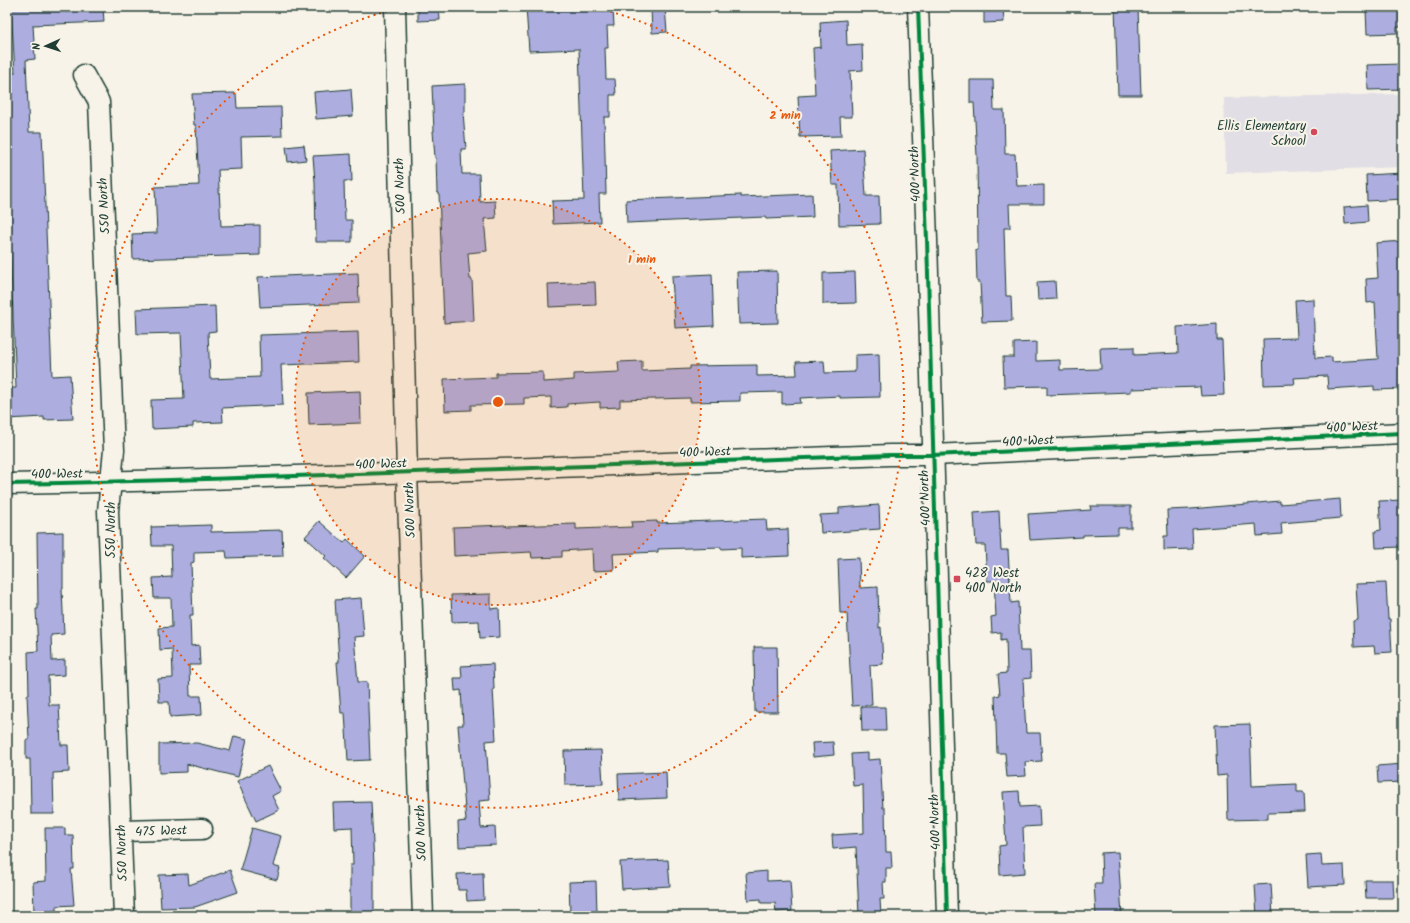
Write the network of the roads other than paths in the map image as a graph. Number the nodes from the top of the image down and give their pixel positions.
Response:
1 (395, 7) edge
2 (918, 7) edge
3 (84, 75) dead end
4 (1403, 434) edge
5 (933, 455) junction
6 (408, 472) junction
7 (112, 482) junction
8 (7, 484) edge
9 (202, 829) dead end
10 (121, 832) junction
11 (124, 916) edge
12 (423, 916) edge
13 (947, 916) edge

1 - 6 street, 500 North
2 - 5 street, 400 North
3 - 7 street, 550 North
4 - 5 street, 400 West
5 - 6 street, 400 West
5 - 13 street, 400 North
6 - 7 street, 400 West
6 - 12 street, 500 North
7 - 8 street, 400 West
7 - 10 street, 550 North
9 - 10 street, 475 West
10 - 11 street, 550 North

